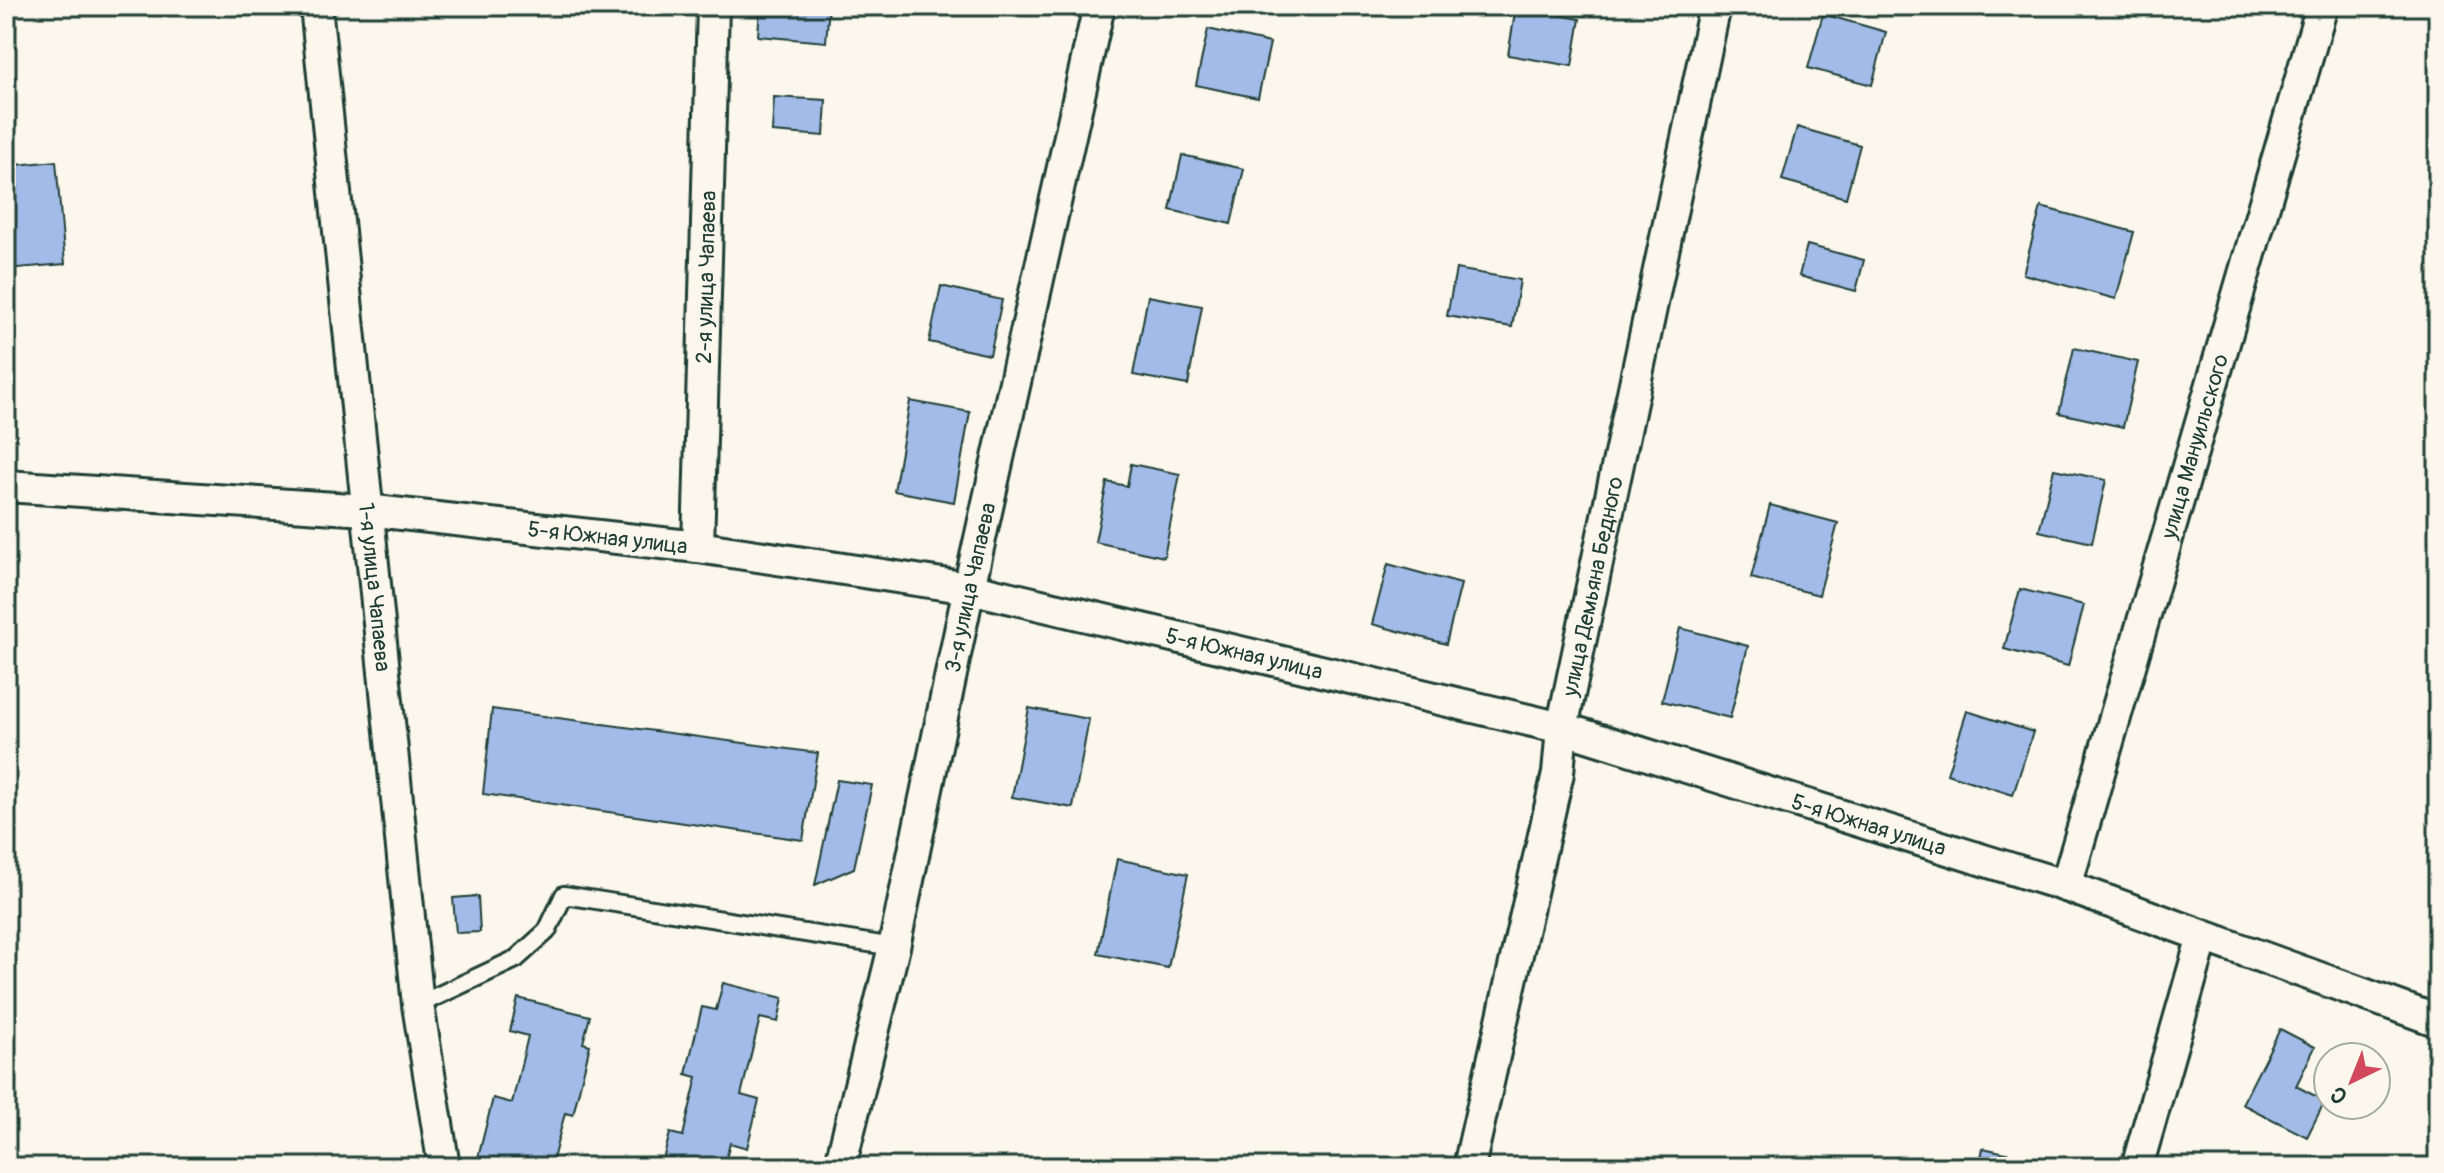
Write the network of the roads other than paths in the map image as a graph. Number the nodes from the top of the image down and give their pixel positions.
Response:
1 (316, 6) edge
2 (713, 6) edge
3 (1099, 6) edge
4 (1715, 6) edge
5 (2322, 6) edge
6 (6, 486) edge
7 (366, 510) junction
8 (698, 547) junction
9 (969, 588) junction
10 (1562, 728) junction
11 (2066, 886) junction
12 (2203, 936) junction
13 (894, 947) junction
14 (418, 1005) junction
15 (2438, 1021) edge
16 (444, 1167) edge
17 (840, 1167) edge
18 (1469, 1167) edge
19 (2137, 1167) edge

1 - 7 street, 1-я улица Чапаева
2 - 8 street, 2-я улица Чапаева
3 - 9 street, 3-я улица Чапаева
4 - 10 street, улица Демьяна Бедного
5 - 11 street, улица Мануильского
6 - 7 street, 5-я Южная улица
7 - 8 street, 5-я Южная улица
7 - 14 street, 1-я улица Чапаева
8 - 9 street, 5-я Южная улица
9 - 10 street, 5-я Южная улица
9 - 13 street, 3-я улица Чапаева
10 - 11 street, 5-я Южная улица
10 - 18 street, улица Демьяна Бедного
11 - 12 street, 5-я Южная улица
12 - 15 street, 5-я Южная улица
12 - 19 street
13 - 14 lane
13 - 17 street, 3-я улица Чапаева
14 - 16 street, 1-я улица Чапаева

